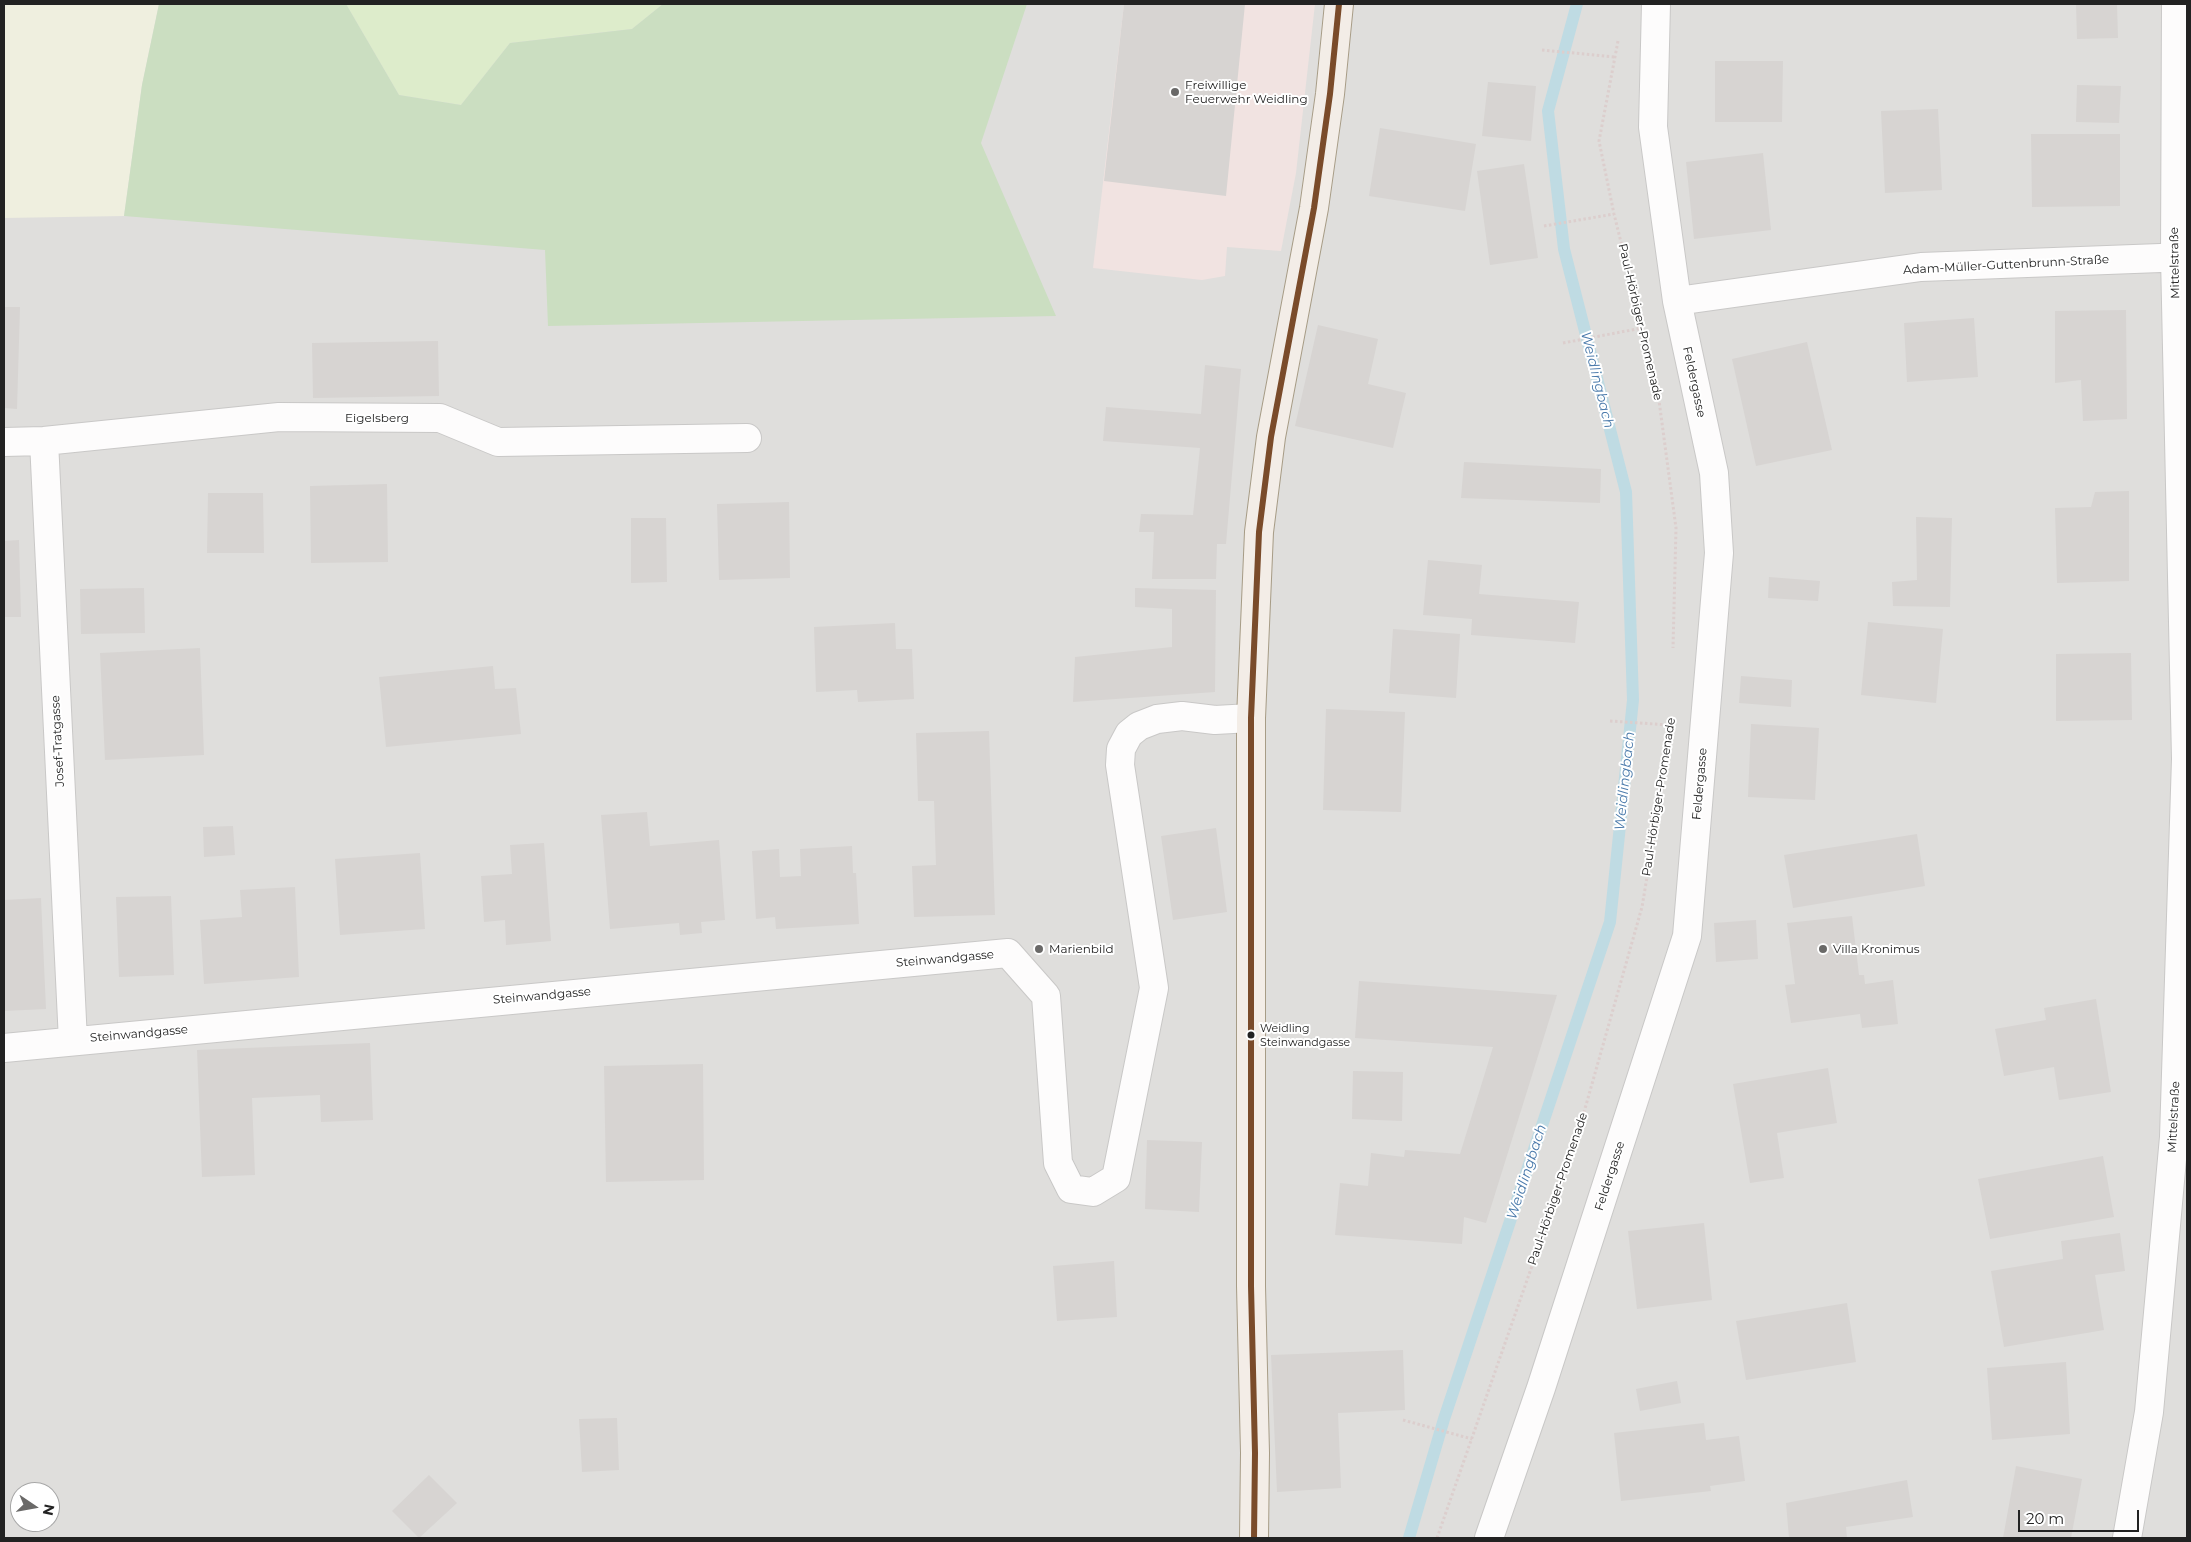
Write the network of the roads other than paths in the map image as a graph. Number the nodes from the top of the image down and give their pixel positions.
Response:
1 (1339, 4) edge
2 (1656, 4) edge
3 (2176, 4) edge
4 (2181, 257) edge
5 (1677, 301) junction
6 (747, 438) dead end
7 (44, 441) junction
8 (4, 442) edge
9 (1251, 718) junction
10 (73, 1041) junction
11 (4, 1048) edge
12 (1254, 1538) edge
13 (1489, 1538) edge
14 (2127, 1538) edge

1 - 9 main road
2 - 5 street, Feldergasse
3 - 4 street, Mittelstraße
4 - 5 street, Adam-Müller-Guttenbrunn-Straße
4 - 14 street, Mittelstraße
5 - 13 street, Feldergasse
6 - 7 street, Eigelsberg
7 - 8 street, Eigelsberg
7 - 10 street, Josef-Tratgasse
9 - 10 street, Steinwandgasse
9 - 12 main road
10 - 11 street, Steinwandgasse

